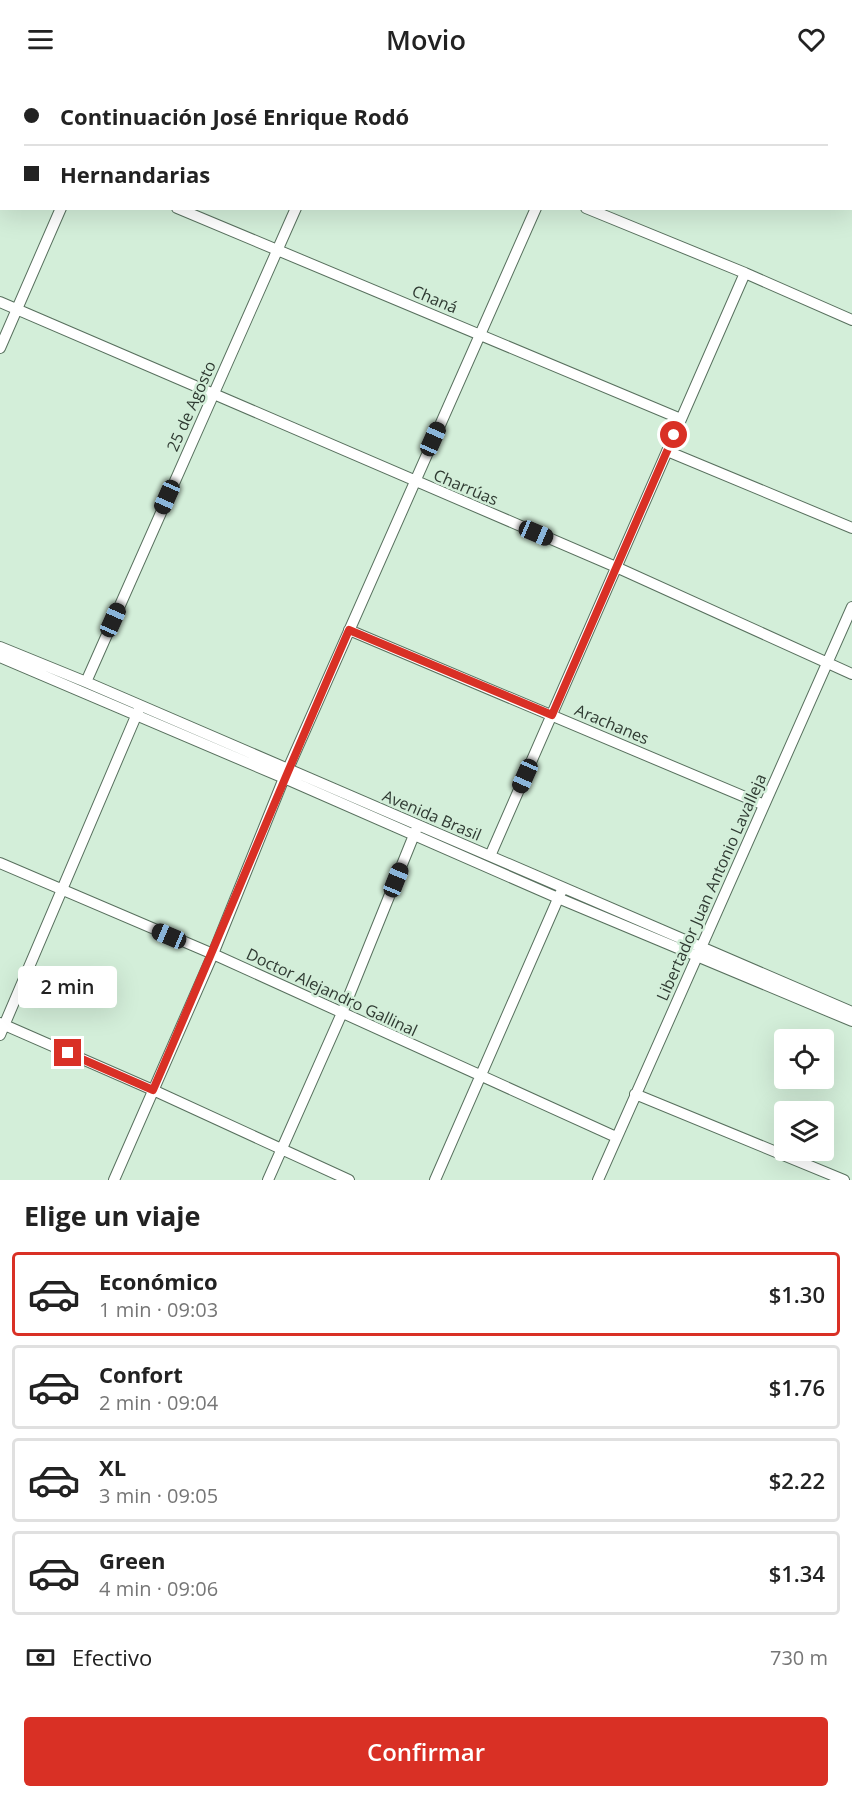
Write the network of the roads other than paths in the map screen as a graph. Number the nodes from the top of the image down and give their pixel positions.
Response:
1 (60, 210) edge
2 (182, 210) edge
3 (295, 210) edge
4 (536, 210) edge
5 (591, 210) edge
6 (277, 249) junction
7 (745, 273) junction
8 (0, 302) edge
9 (18, 309) junction
10 (852, 320) edge
11 (480, 334) junction
12 (0, 348) edge
13 (213, 394) junction
14 (681, 419) junction
15 (667, 451) junction
16 (415, 481) junction
17 (852, 528) edge
18 (616, 567) junction
19 (852, 607) edge
20 (349, 630) junction
21 (0, 647) edge
22 (0, 657) edge
23 (827, 661) junction
24 (852, 674) edge
25 (86, 682) junction
26 (138, 710) junction
27 (552, 715) junction
28 (286, 773) junction
29 (764, 805) junction
30 (416, 831) junction
31 (490, 856) junction
32 (0, 862) edge
33 (62, 890) junction
34 (560, 893) junction
35 (698, 952) junction
36 (213, 954) junction
37 (852, 1012) edge
38 (342, 1013) junction
39 (852, 1021) edge
40 (1, 1028) edge
41 (480, 1076) junction
42 (153, 1090) junction
43 (635, 1094) junction
44 (616, 1137) junction
45 (281, 1149) junction
46 (114, 1180) edge
47 (268, 1180) edge
48 (349, 1180) edge
49 (435, 1180) edge
50 (598, 1180) edge
51 (844, 1180) edge

1 - 9 street
2 - 6 street, Chaná
3 - 6 street, 25 de Agosto
4 - 11 street
5 - 7 street
6 - 11 street, Chaná
6 - 13 street, 25 de Agosto
7 - 10 street
7 - 14 street
8 - 9 street, Charrúas
9 - 12 street
9 - 13 street, Charrúas
11 - 14 street, Chaná
11 - 16 street
13 - 16 street, Charrúas
13 - 25 street, 25 de Agosto
14 - 15 street
15 - 17 street
15 - 18 street
16 - 18 street, Charrúas
16 - 20 street
18 - 23 street, Charrúas
18 - 27 street
19 - 23 street, Libertador Juan Antonio Lavalleja
20 - 27 street, Arachanes
20 - 28 street
21 - 25 street, Avenida Brasil
22 - 26 street, Avenida Brasil
23 - 24 street, Charrúas
23 - 29 street, Libertador Juan Antonio Lavalleja
25 - 26 street, Avenida Brasil
26 - 28 street, Avenida Brasil
26 - 33 street
27 - 29 street, Arachanes
27 - 31 street
28 - 30 street, Avenida Brasil
28 - 36 street
29 - 35 street, Libertador Juan Antonio Lavalleja
30 - 31 street, Avenida Brasil
30 - 34 street, Avenida Brasil
30 - 38 street
31 - 34 street, Avenida Brasil
32 - 33 street, Doctor Alejandro Gallinal
33 - 36 street, Doctor Alejandro Gallinal
33 - 40 street
34 - 35 street, Avenida Brasil
34 - 41 street
35 - 37 street, Avenida Brasil
35 - 39 street, Avenida Brasil
35 - 43 street, Libertador Juan Antonio Lavalleja
36 - 38 street, Doctor Alejandro Gallinal
36 - 42 street
38 - 41 street, Doctor Alejandro Gallinal
38 - 45 street
40 - 42 street
41 - 44 street, Doctor Alejandro Gallinal
41 - 49 street
42 - 45 street
42 - 46 street
43 - 44 street, Libertador Juan Antonio Lavalleja
43 - 51 street
44 - 50 street, Libertador Juan Antonio Lavalleja
45 - 47 street
45 - 48 street

